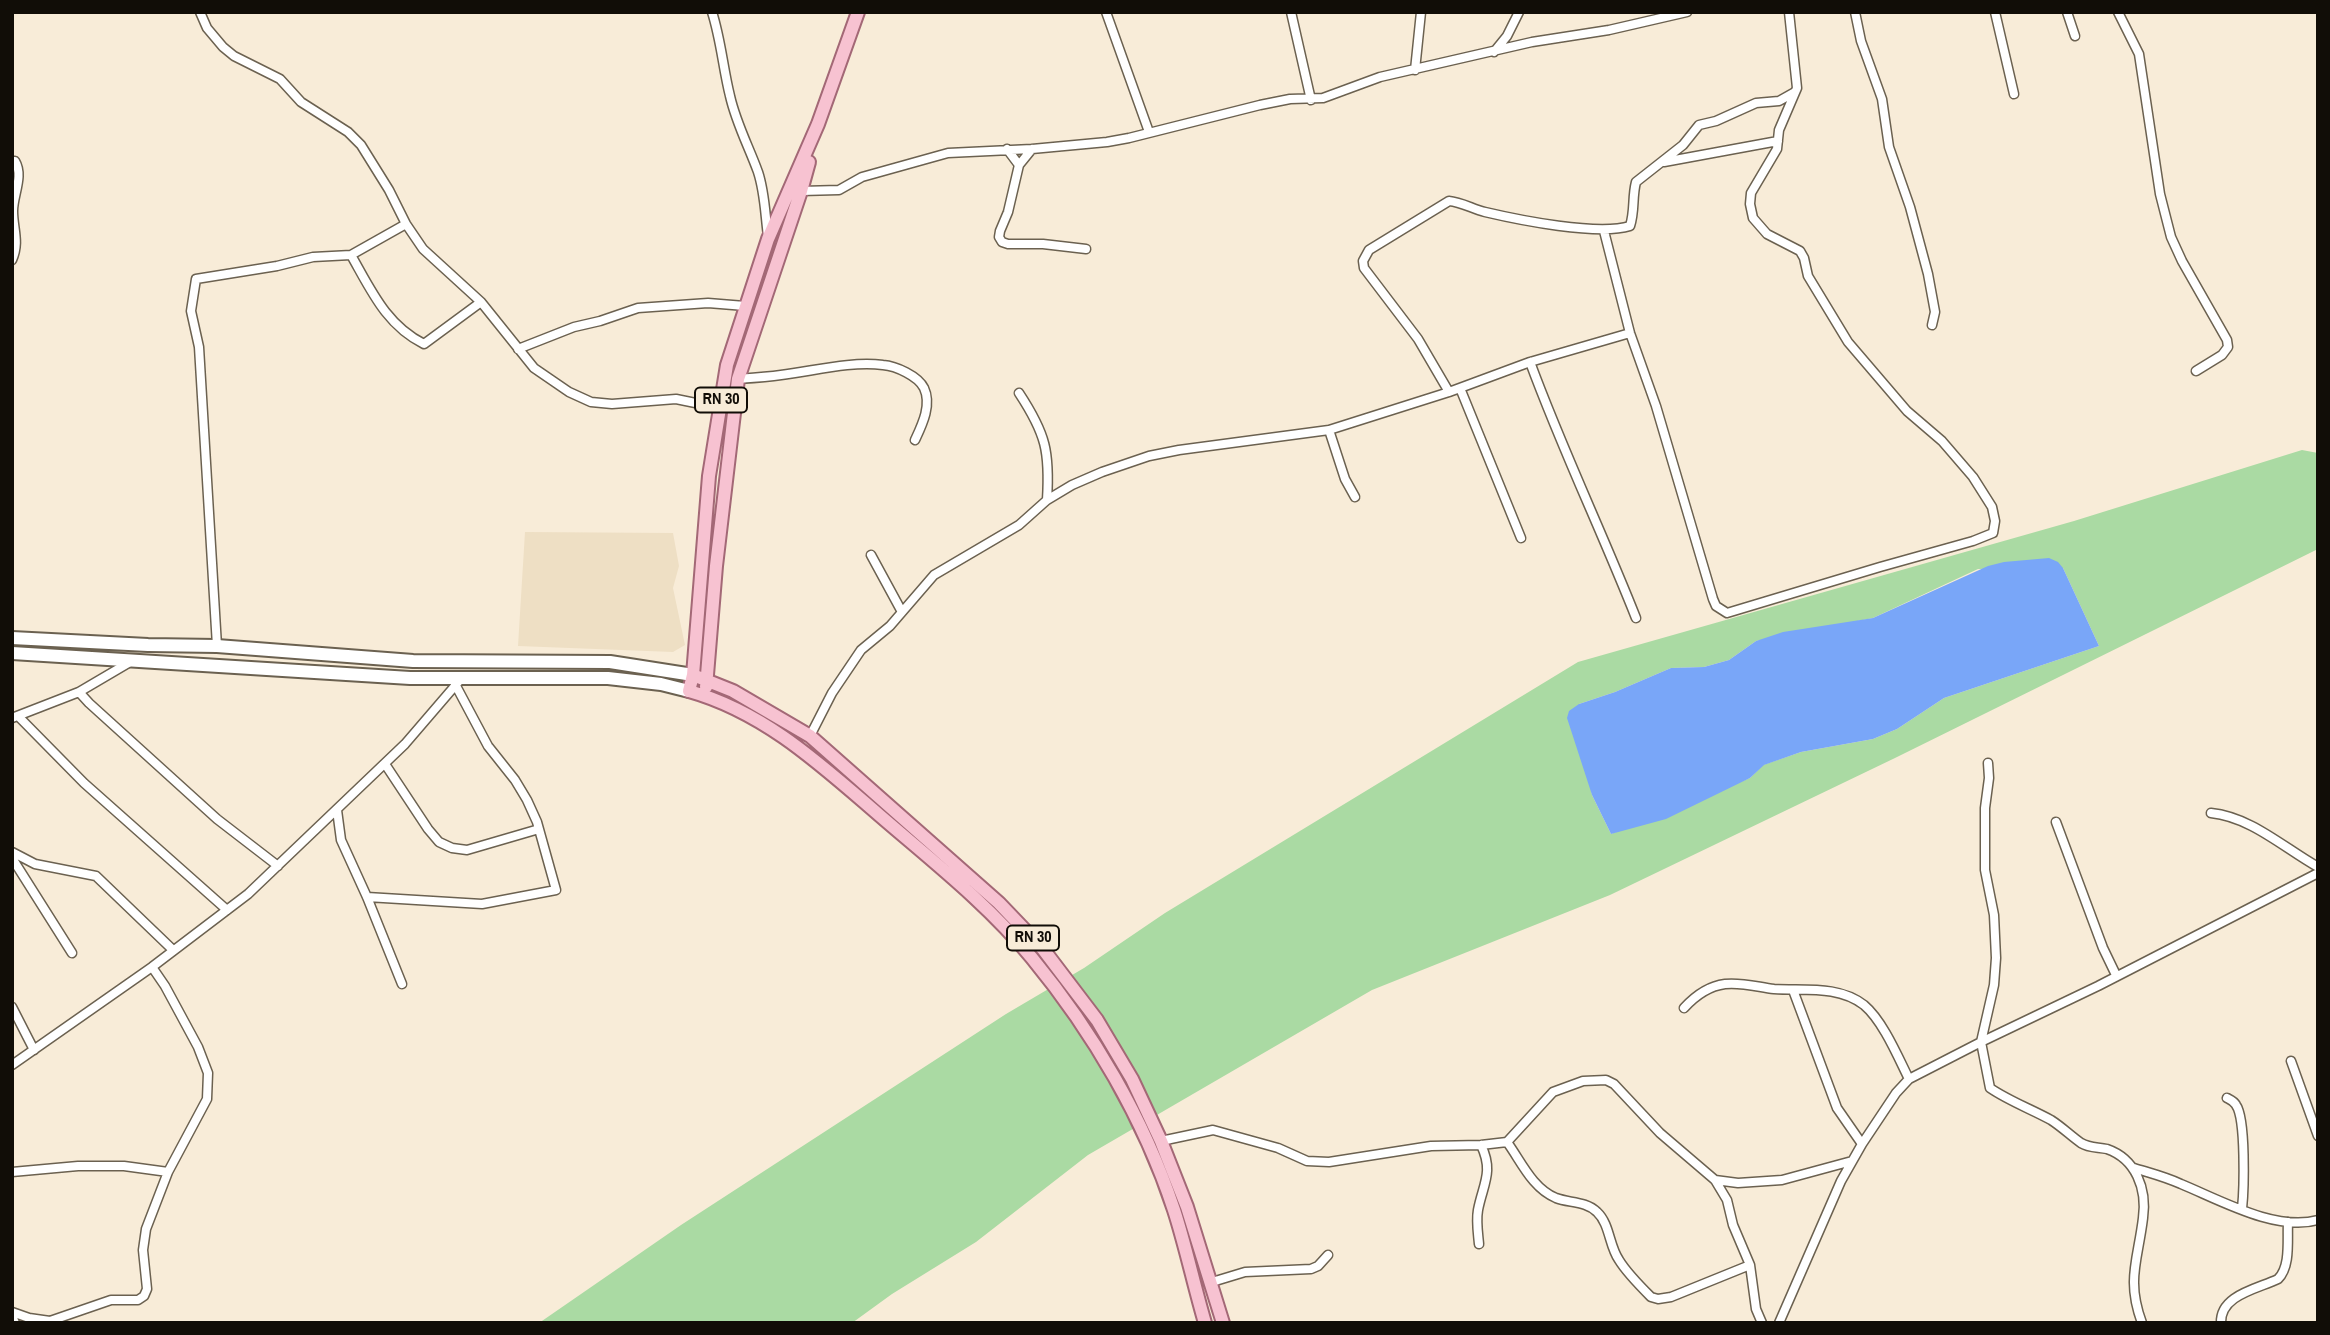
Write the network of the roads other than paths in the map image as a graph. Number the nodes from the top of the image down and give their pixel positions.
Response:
1 (200, 12) edge
2 (712, 12) edge
3 (858, 12) edge
4 (1106, 12) edge
5 (1291, 12) edge
6 (1421, 12) edge
7 (1519, 12) edge
8 (1687, 12) edge
9 (1789, 12) edge
10 (1855, 12) edge
11 (1995, 12) edge
12 (2067, 12) edge
13 (2118, 12) edge
14 (2075, 36) dead end
15 (1494, 52) junction
16 (1415, 70) junction
17 (1795, 92) junction
18 (2014, 94) dead end
19 (1311, 100) junction
20 (818, 124) junction
21 (1149, 132) junction
22 (1778, 141) junction
23 (1007, 149) junction
24 (1032, 149) junction
25 (12, 161) edge
26 (1664, 162) junction
27 (1019, 165) junction
28 (801, 191) junction
29 (406, 224) junction
30 (1604, 231) junction
31 (768, 239) junction
32 (1086, 249) dead end
33 (351, 255) junction
34 (12, 260) edge
35 (481, 302) junction
36 (746, 306) junction
37 (1932, 325) dead end
38 (1630, 333) junction
39 (518, 349) junction
40 (1530, 362) junction
41 (2196, 371) dead end
42 (738, 379) junction
43 (1460, 388) junction
44 (1449, 392) junction
45 (1019, 393) dead end
46 (720, 408) junction
47 (1329, 430) junction
48 (915, 440) dead end
49 (1355, 497) dead end
50 (1047, 500) junction
51 (1521, 538) dead end
52 (871, 555) dead end
53 (902, 612) junction
54 (1636, 618) dead end
55 (12, 638) edge
56 (217, 646) junction
57 (12, 653) edge
58 (132, 661) junction
59 (693, 675) junction
60 (708, 680) junction
61 (458, 682) junction
62 (689, 691) junction
63 (79, 692) junction
64 (704, 695) junction
65 (15, 717) edge
66 (810, 736) junction
67 (1988, 763) dead end
68 (385, 764) junction
69 (337, 810) junction
70 (2211, 813) dead end
71 (2056, 822) dead end
72 (539, 830) junction
73 (12, 852) edge
74 (12, 858) edge
75 (278, 866) junction
76 (2318, 867) edge
77 (2318, 873) edge
78 (367, 897) junction
79 (227, 910) junction
80 (173, 950) junction
81 (72, 953) dead end
82 (152, 967) junction
83 (2116, 975) junction
84 (402, 984) dead end
85 (1793, 990) junction
86 (12, 1007) edge
87 (1684, 1008) dead end
88 (1981, 1042) junction
89 (34, 1050) junction
90 (2291, 1061) dead end
91 (12, 1065) edge
92 (1909, 1079) junction
93 (2227, 1098) dead end
94 (2318, 1136) edge
95 (1161, 1141) junction
96 (1507, 1142) junction
97 (1862, 1144) junction
98 (1481, 1145) junction
99 (1852, 1161) junction
100 (2134, 1168) junction
101 (12, 1172) edge
102 (168, 1172) junction
103 (1715, 1180) junction
104 (2242, 1209) junction
105 (2318, 1220) edge
106 (2288, 1222) junction
107 (1479, 1244) dead end
108 (1328, 1255) dead end
109 (1749, 1265) junction
110 (1212, 1282) junction
111 (12, 1314) edge
112 (15, 1323) edge
113 (1205, 1323) edge
114 (1223, 1323) edge
115 (1762, 1323) edge
116 (1779, 1323) edge
117 (2142, 1323) edge
118 (2221, 1323) edge

1 - 29 street
2 - 31 street
3 - 20 main road, RN 30
4 - 21 street
5 - 19 street
6 - 16 street
7 - 15 street
8 - 15 street
9 - 17 street
10 - 37 street
11 - 18 street
12 - 14 street
13 - 41 street
15 - 16 street
16 - 19 street
17 - 22 street
17 - 26 street
19 - 21 street
20 - 28 main road, RN 30
20 - 31 main road, RN 30
21 - 24 street
22 - 26 street
22 - 38 street
23 - 24 street
23 - 27 street
23 - 28 street
24 - 27 street
25 - 34 street
26 - 30 street
27 - 32 street
28 - 42 main road, RN 30
29 - 33 street
29 - 35 street
30 - 38 street
30 - 44 street
31 - 36 main road, RN 30
33 - 35 street
33 - 56 street
35 - 39 street
36 - 39 street
36 - 46 main road, RN 30
38 - 40 street
39 - 46 street
40 - 43 street
40 - 54 street
42 - 48 street
42 - 60 main road, RN 30
43 - 44 street
43 - 51 street
44 - 47 street
45 - 50 street
46 - 59 main road, RN 30
47 - 49 street
47 - 50 street
50 - 53 street
52 - 53 street
53 - 66 street
55 - 56 street
56 - 59 street
57 - 58 street
58 - 61 street
58 - 63 street
59 - 60 main road, RN 30 / RN 30
59 - 62 main road, RN 30
60 - 64 main road, RN 30
60 - 66 main road, RN 30 / RN 30
61 - 62 street
61 - 68 street
61 - 72 street
62 - 64 main road, RN 30
63 - 65 street
63 - 75 street
64 - 113 main road, RN 30
65 - 79 street
66 - 95 main road, RN 30 / RN 30
67 - 88 street
68 - 69 street
68 - 72 street
69 - 75 street
69 - 78 street
70 - 76 street
71 - 83 street
72 - 78 street
73 - 80 street
74 - 81 street
75 - 79 street
77 - 83 street
78 - 84 street
79 - 80 street
80 - 82 street
82 - 89 street
82 - 102 street
83 - 88 street
85 - 87 street
85 - 92 street
85 - 97 street
86 - 89 street
88 - 92 street
88 - 100 street
89 - 91 street
90 - 94 street
92 - 97 street
93 - 104 street
95 - 98 street
95 - 110 main road, RN 30 / RN 30
96 - 98 street
96 - 103 street
96 - 109 street
97 - 99 street
98 - 107 street
99 - 103 street
99 - 116 street
100 - 104 street
100 - 117 street
101 - 102 street
102 - 111 street
103 - 109 street
104 - 106 street
105 - 106 street
106 - 118 street
108 - 110 street
109 - 115 street
110 - 114 main road, RN 30 / RN 30
111 - 112 street

